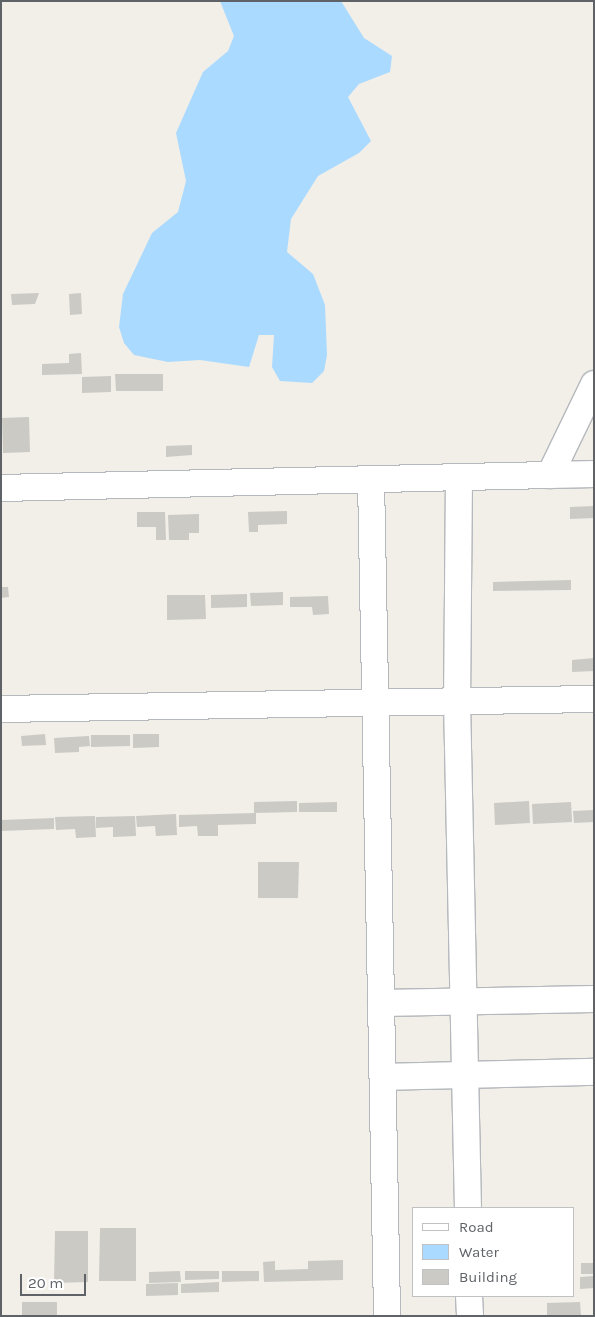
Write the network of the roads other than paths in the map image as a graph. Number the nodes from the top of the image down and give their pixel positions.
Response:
1 (594, 384) edge
2 (594, 474) edge
3 (550, 475) junction
4 (459, 477) junction
5 (370, 479) junction
6 (1, 488) edge
7 (594, 699) edge
8 (458, 702) junction
9 (375, 703) junction
10 (1, 710) edge
11 (594, 999) edge
12 (463, 1001) junction
13 (381, 1003) junction
14 (594, 1072) edge
15 (465, 1074) junction
16 (383, 1077) junction
17 (468, 1207) edge
18 (470, 1297) edge
19 (388, 1316) edge
20 (470, 1316) edge

1 - 3 street
2 - 3 street
3 - 4 street
4 - 5 street
4 - 8 street
5 - 6 street
5 - 9 street
7 - 8 street
8 - 9 street
8 - 12 street
9 - 10 street
9 - 13 street
11 - 12 street
12 - 13 street
12 - 15 street
13 - 16 street
14 - 15 street
15 - 16 street
15 - 17 street
16 - 19 street
18 - 20 street

